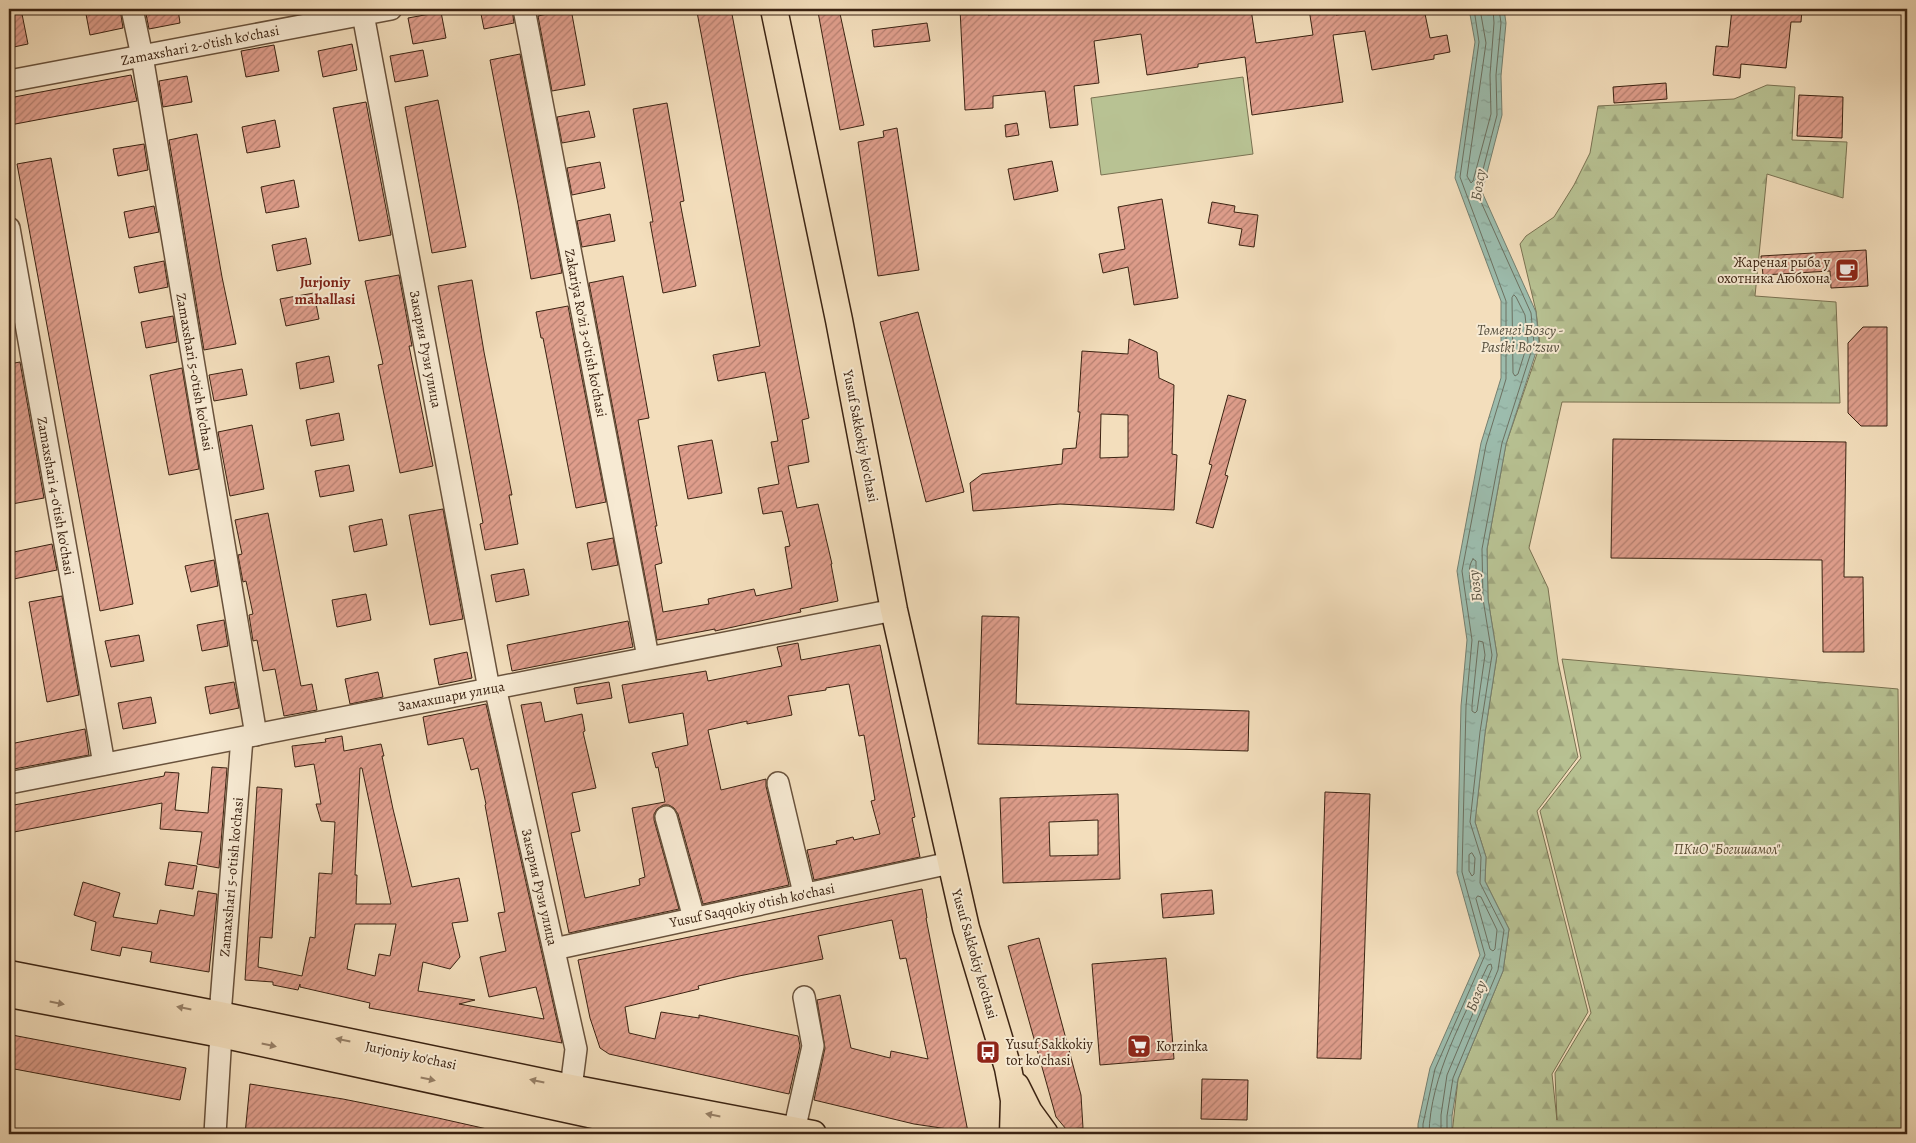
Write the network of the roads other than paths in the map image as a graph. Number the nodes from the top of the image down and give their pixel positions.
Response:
1 (132, 9) edge
2 (391, 9) edge
3 (524, 9) edge
4 (774, 9) edge
5 (363, 11) edge
6 (142, 56) junction
7 (9, 81) edge
8 (9, 228) edge
9 (894, 610) junction
10 (648, 657) junction
11 (492, 688) junction
12 (249, 737) junction
13 (104, 764) junction
14 (778, 782) dead end
15 (9, 783) edge
16 (666, 817) dead end
17 (950, 863) junction
18 (804, 893) junction
19 (694, 918) junction
20 (554, 949) junction
21 (9, 974) edge
22 (9, 994) edge
23 (804, 998) dead end
24 (221, 1024) junction
25 (1008, 1068) junction
26 (571, 1088) junction
27 (606, 1126) edge
28 (803, 1132) edge
29 (215, 1134) edge
30 (700, 1134) edge
31 (998, 1134) edge
32 (1013, 1134) edge
33 (1044, 1134) edge

1 - 6 street, Zamaxshari 5-o'tish ko'chasi
2 - 5 street, Zamaxshari 2-o'tish ko'chasi
3 - 10 street, Zakariya Ro'zi 3-o'tish ko'chasi
4 - 9 main road, Yusuf Sakkokiy ko'chasi
5 - 6 street, Zamaxshari 2-o'tish ko'chasi
5 - 11 street, Закария Рузи улица
6 - 7 street, Zamaxshari 2-o'tish ko'chasi
6 - 12 street, Zamaxshari 5-o'tish ko'chasi
8 - 13 street, Zamaxshari 4-o'tish ko'chasi
9 - 10 street, Замахшари улица
9 - 17 main road, Yusuf Sakkokiy ko'chasi
10 - 11 street, Замахшари улица
11 - 12 street, Замахшари улица
11 - 20 street, Закария Рузи улица
12 - 13 street, Замахшари улица
12 - 24 street, Zamaxshari 5-o'tish ko'chasi
13 - 15 street, Замахшари улица
14 - 18 street
16 - 19 street
17 - 18 street, Yusuf Saqqokiy o'tish ko'chasi
17 - 25 main road, Yusuf Sakkokiy ko'chasi
17 - 31 main road, Yusuf Sakkokiy ko'chasi
18 - 19 street, Yusuf Saqqokiy o'tish ko'chasi
19 - 20 street, Yusuf Saqqokiy o'tish ko'chasi
20 - 26 street, Закария Рузи улица
24 -> 21 main road, Jurjoniy ko'chasi
22 -> 24 main road, Jurjoniy ko'chasi
23 - 28 street
26 -> 24 main road, Jurjoniy ko'chasi
24 -> 27 main road, Jurjoniy ko'chasi
24 - 29 street, Zamaxshari 5-o'tish ko'chasi
25 - 32 main road, Yusuf Sakkokiy ko'chasi
25 - 33 main road
28 -> 26 main road, Jurjoniy ko'chasi
27 - 30 main road, Jurjoniy ko'chasi

